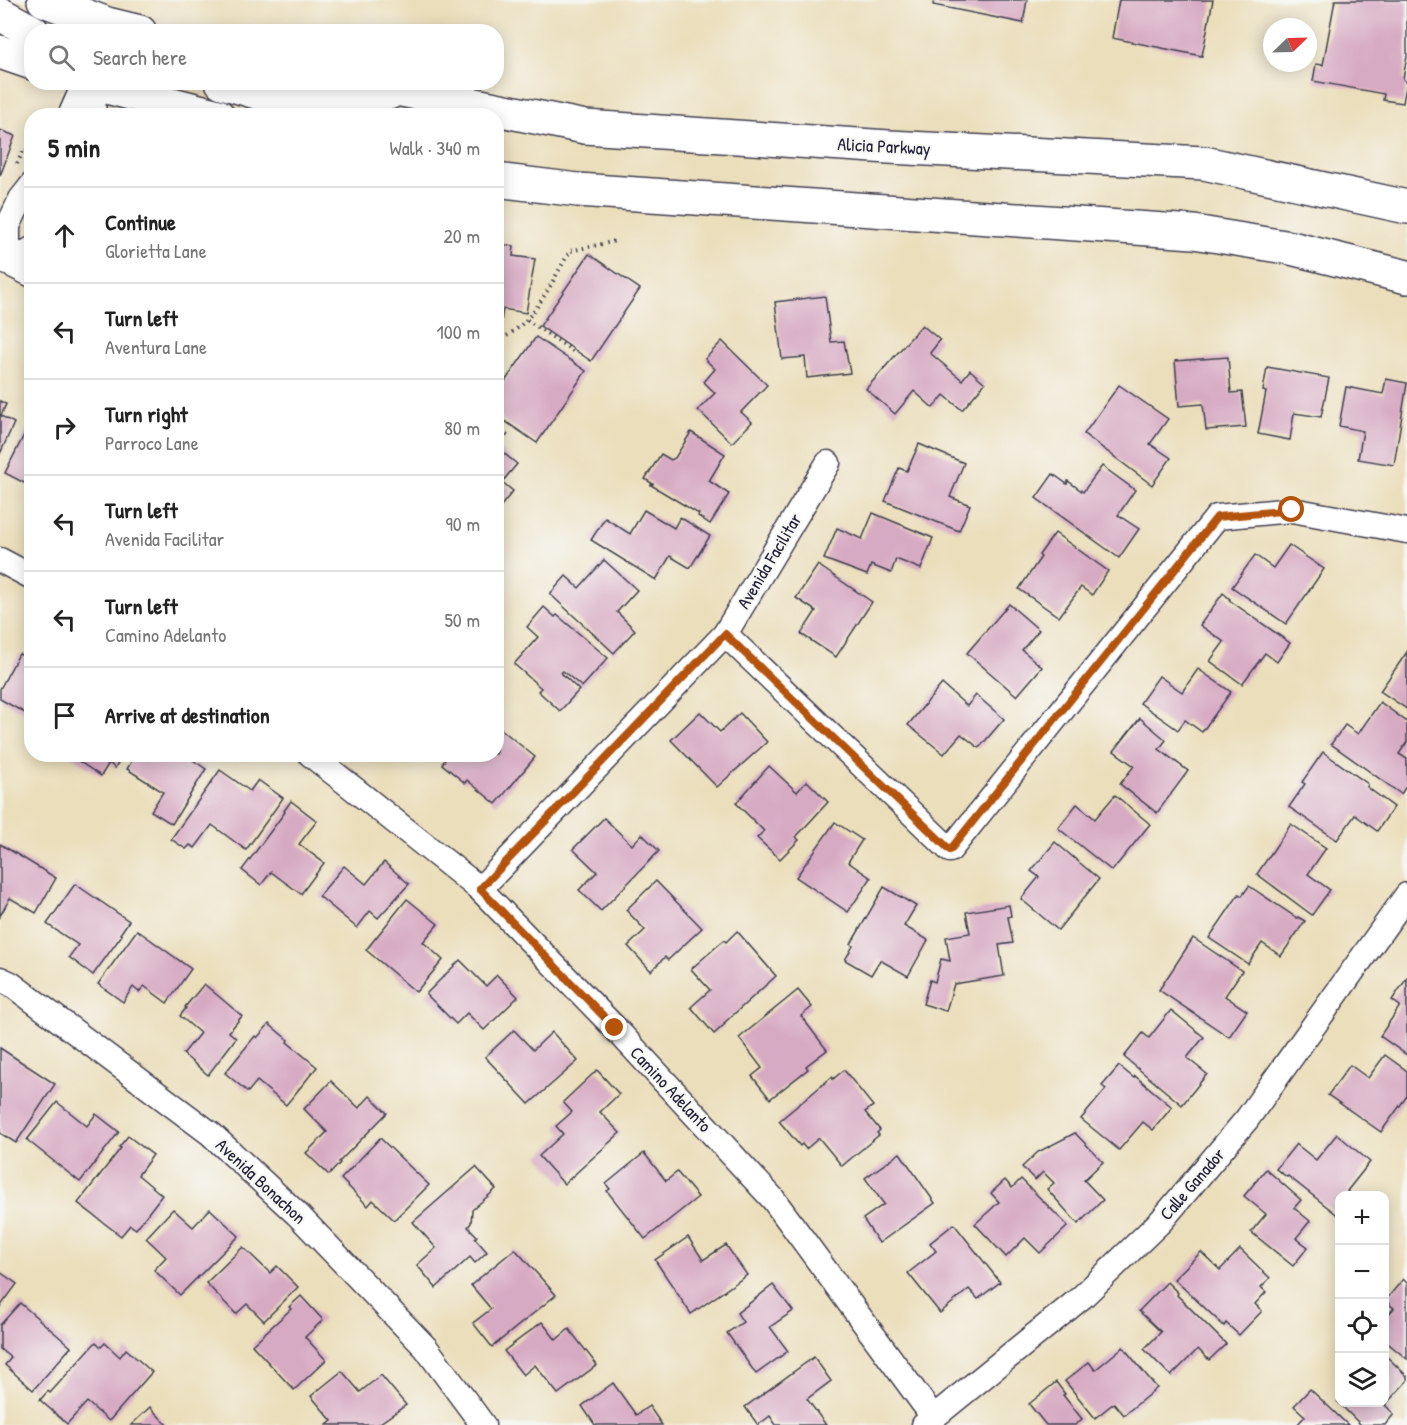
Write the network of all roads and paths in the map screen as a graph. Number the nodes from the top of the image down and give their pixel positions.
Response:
1 (44, 0) edge
2 (0, 14) edge
3 (107, 24) edge
4 (24, 27) edge
5 (0, 52) edge
6 (24, 60) edge
7 (82, 90) edge
8 (92, 90) edge
9 (118, 90) edge
10 (249, 90) edge
11 (400, 90) edge
12 (405, 91) junction
13 (74, 108) edge
14 (93, 108) edge
15 (187, 108) edge
16 (490, 108) edge
17 (504, 111) edge
18 (504, 181) edge
19 (24, 195) edge
20 (1407, 207) edge
21 (616, 241) dead end
22 (24, 252) edge
23 (4, 260) edge
24 (24, 271) edge
25 (1407, 277) edge
26 (527, 320) junction
27 (504, 337) edge
28 (573, 351) dead end
29 (504, 434) edge
30 (508, 436) dead end
31 (828, 463) dead end
32 (1407, 531) edge
33 (0, 560) edge
34 (24, 573) edge
35 (725, 634) junction
36 (320, 762) edge
37 (480, 889) junction
38 (1407, 895) edge
39 (0, 979) edge
40 (929, 1422) edge
41 (483, 1425) edge

1 - 3 main road
2 - 4 main road
5 - 6 main road
7 - 13 street
8 - 14 street
9 - 15 main road
10 - 12 main road
11 - 12 main road, Alicia Parkway
12 - 16 main road, Alicia Parkway
17 - 20 main road, Alicia Parkway
18 - 25 main road
19 - 23 street
21 - 26 path
22 - 23 street
23 - 24 street
26 - 27 path
26 - 28 path
29 - 30 path
31 - 35 street, Avenida Facilitar
32 - 35 street
33 - 34 street
35 - 37 street, Avenida Facilitar
36 - 37 street, Camino Adelanto
37 - 40 street, Camino Adelanto
38 - 40 street, Calle Ganador
39 - 41 street, Avenida Bonachon

